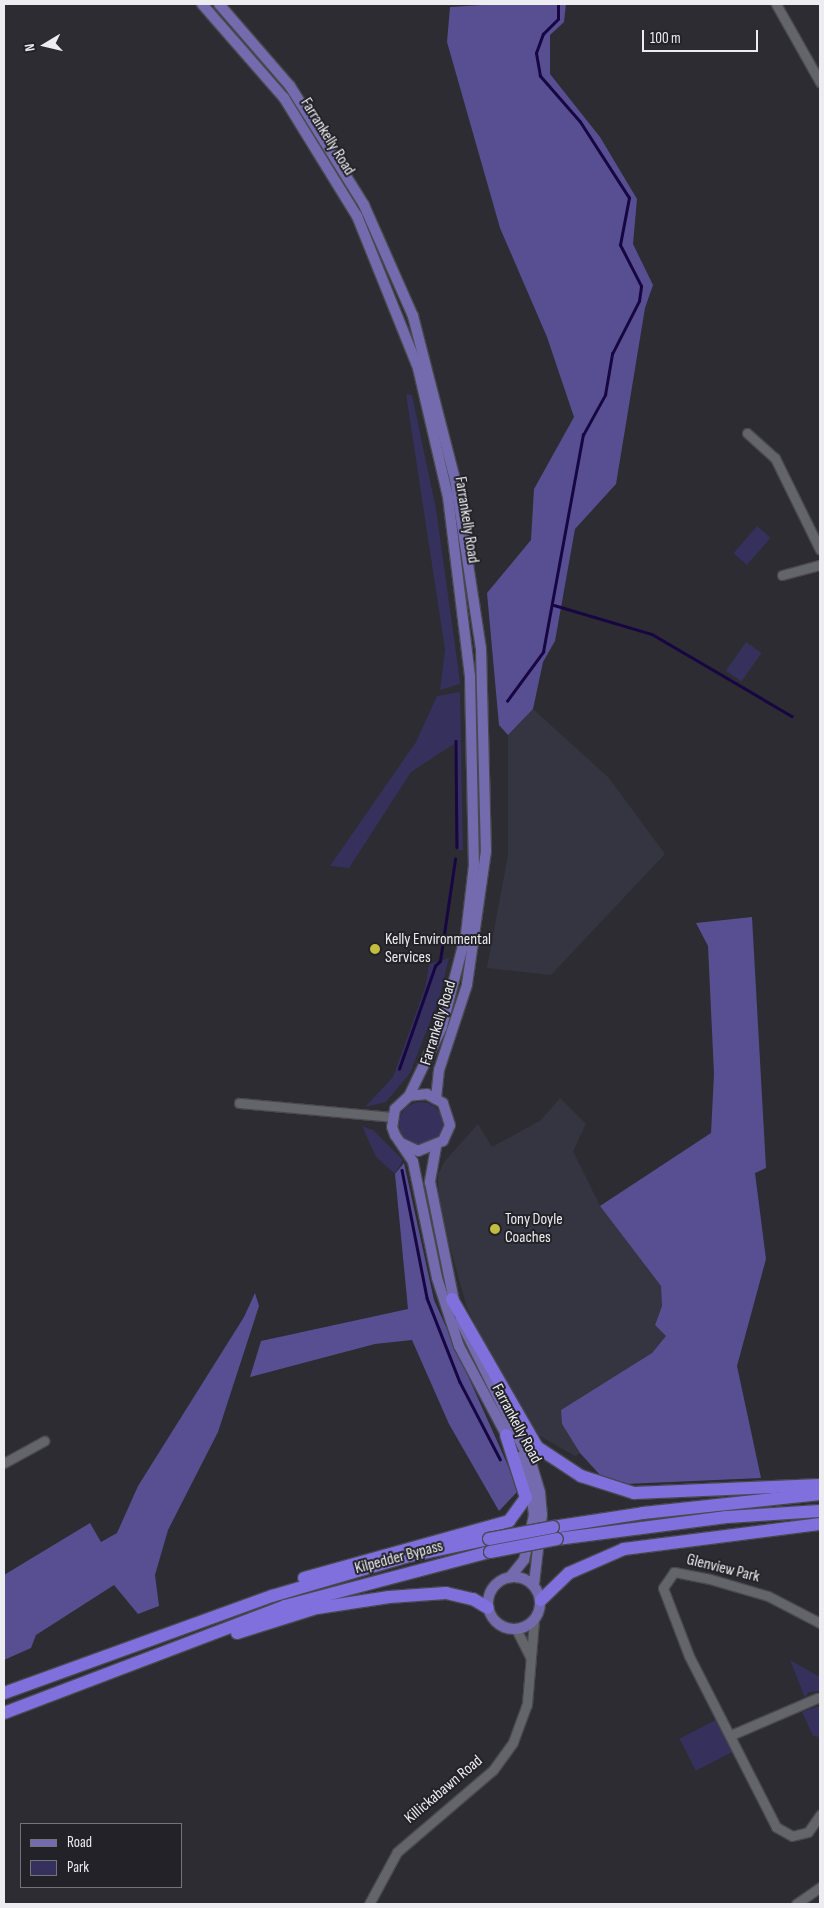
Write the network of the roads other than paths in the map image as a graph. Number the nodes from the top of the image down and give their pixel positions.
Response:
1 (202, 4) edge
2 (219, 4) edge
3 (776, 4) edge
4 (820, 82) edge
5 (747, 433) dead end
6 (820, 550) edge
7 (820, 564) edge
8 (782, 575) dead end
9 (409, 1096) junction
10 (436, 1098) junction
11 (239, 1103) dead end
12 (392, 1117) junction
13 (401, 1143) junction
14 (436, 1147) junction
15 (452, 1299) junction
16 (506, 1435) junction
17 (44, 1441) dead end
18 (4, 1463) edge
19 (820, 1485) edge
20 (820, 1494) edge
21 (820, 1511) edge
22 (820, 1524) edge
23 (555, 1533) junction
24 (489, 1545) junction
25 (511, 1576) junction
26 (534, 1584) junction
27 (541, 1600) junction
28 (488, 1608) junction
29 (534, 1621) junction
30 (191, 1624) junction
31 (820, 1624) edge
32 (516, 1629) junction
33 (532, 1665) junction
34 (113, 1672) junction
35 (4, 1694) edge
36 (816, 1698) dead end
37 (4, 1713) edge
38 (731, 1735) junction
39 (820, 1815) edge
40 (820, 1887) edge
41 (369, 1904) edge
42 (796, 1904) edge

1 - 9 main road, Farrankelly Road
2 - 10 main road, Farrankelly Road
3 - 4 street
5 - 6 street
7 - 8 street
9 - 10 main road
9 - 12 main road
10 - 14 main road
11 - 12 street
12 - 13 main road
13 - 14 main road
13 - 16 main road, Farrankelly Road
14 - 15 main road, Farrankelly Road
15 - 19 highway
15 - 26 main road, Farrankelly Road
16 - 25 main road, Farrankelly Road
16 - 30 highway
17 - 18 street
20 - 23 highway, Kilpedder Bypass
21 - 23 highway, Kilpedder Bypass
22 - 27 highway
23 - 24 highway, Kilpedder Bypass, bridge
24 - 30 highway, Kilpedder Bypass
24 - 34 highway, Kilpedder Bypass
25 - 26 main road
25 - 28 main road
26 - 27 main road
27 - 29 main road
28 - 32 main road
28 - 34 highway
29 - 32 main road
29 - 33 street, Killickabawn Road
30 - 35 highway, Kilpedder Bypass
31 - 38 street, Glenview Park
32 - 33 street
33 - 41 street, Killickabawn Road
34 - 37 highway, Kilpedder Bypass
36 - 38 street
38 - 39 street, Glenview Park
40 - 42 street

